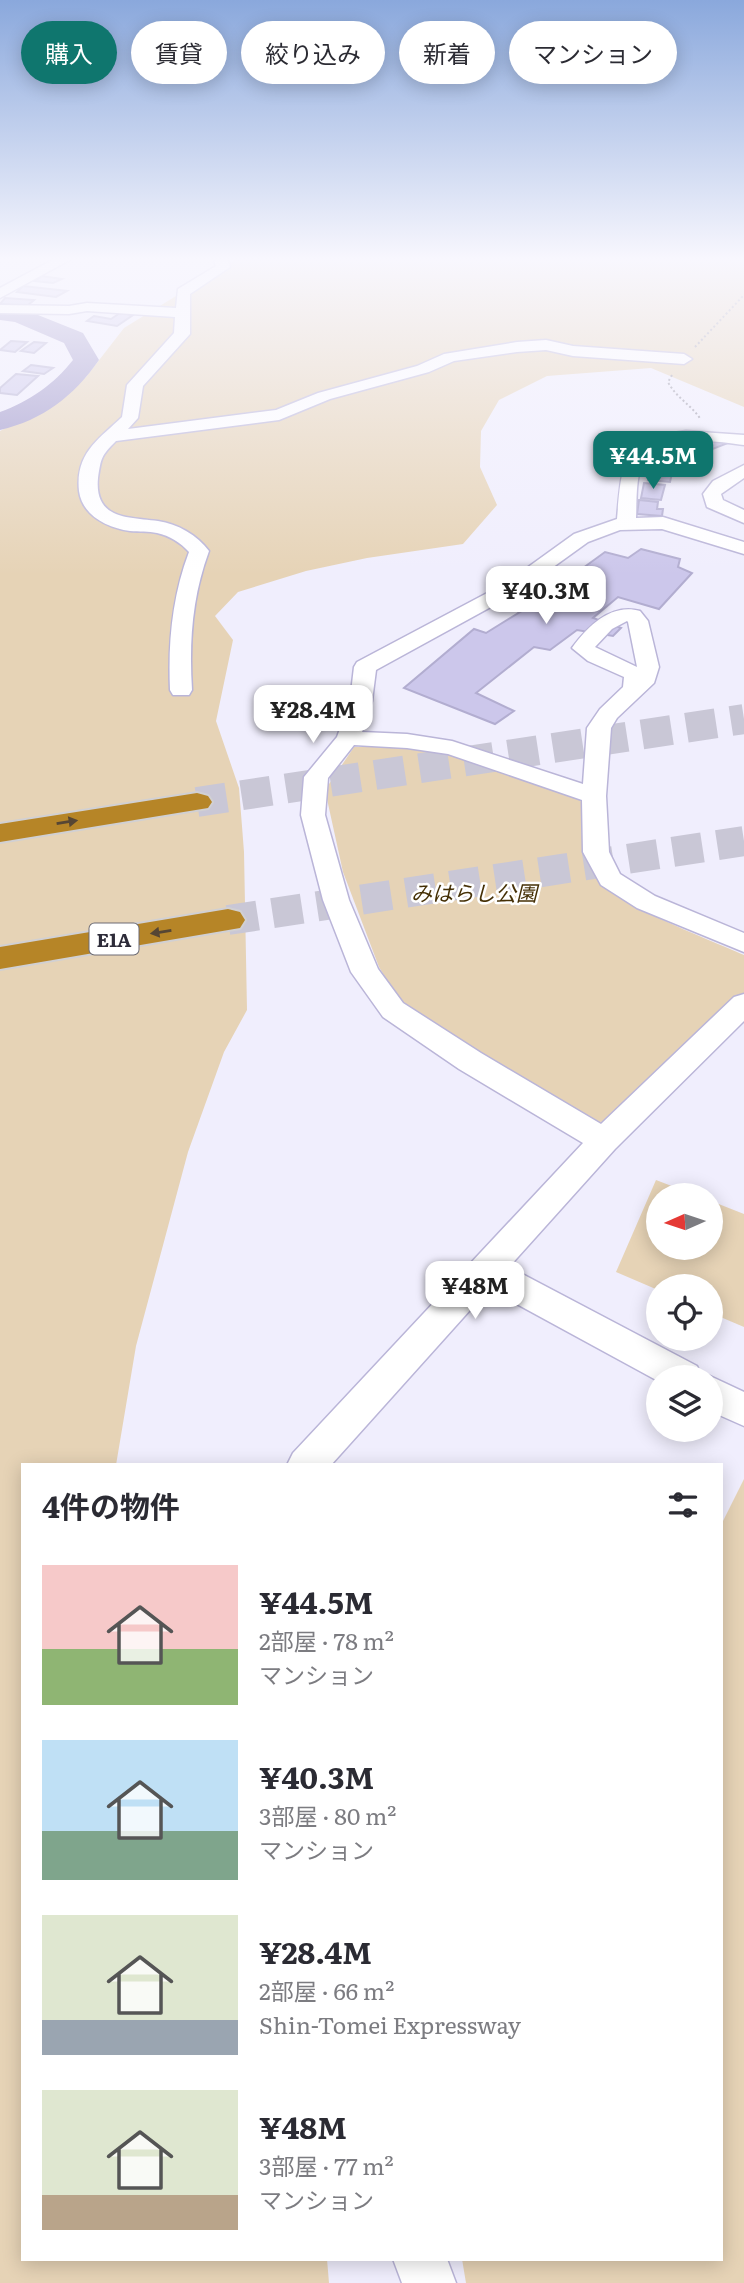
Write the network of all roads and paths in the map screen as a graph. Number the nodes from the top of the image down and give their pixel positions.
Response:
1 (156, 363) edge
2 (437, 363) edge
3 (108, 437) junction
4 (744, 440) edge
5 (744, 470) edge
6 (744, 517) edge
7 (626, 523) junction
8 (744, 548) edge
9 (634, 687) dead end
10 (181, 690) dead end
11 (348, 738) junction
12 (594, 796) junction
13 (197, 802) tunnel mouth
14 (0, 833) edge
15 (229, 920) tunnel mouth
16 (744, 943) edge
17 (0, 958) edge
18 (744, 1004) edge
19 (604, 1141) junction
20 (483, 1270) junction
21 (661, 1365) edge
22 (723, 1399) edge
23 (744, 1410) edge
24 (308, 1463) edge
25 (421, 2261) edge
26 (429, 2283) edge

1 - 3 street
2 - 3 street
3 - 10 street
4 - 7 street
5 - 6 street
7 - 8 street
7 - 11 street
9 - 12 street
11 - 12 street
11 - 19 street
12 - 16 street
14 -> 13 highway
15 -> 17 highway, E1A
18 - 19 street
19 - 20 street
20 - 21 street
20 - 24 street
22 - 23 street
25 - 26 street

